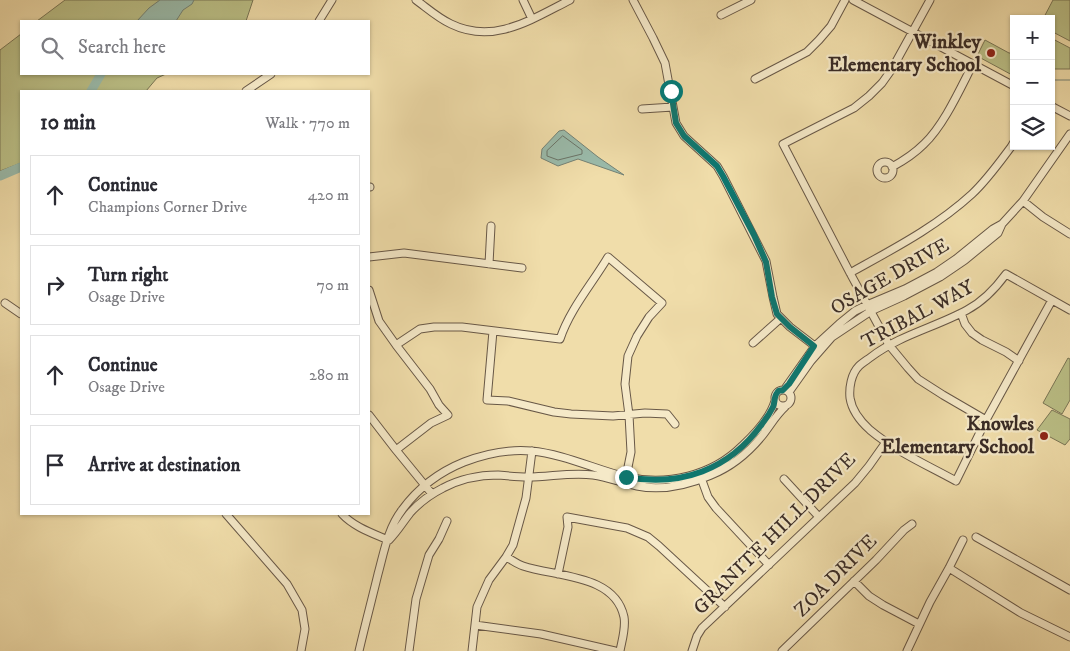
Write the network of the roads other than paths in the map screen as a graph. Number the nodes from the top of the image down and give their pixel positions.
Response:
1 (332, 0) edge
2 (416, 0) edge
3 (523, 0) edge
4 (570, 0) edge
5 (632, 0) edge
6 (751, 0) edge
7 (845, 0) edge
8 (853, 0) edge
9 (930, 0) edge
10 (721, 15) dead end
11 (532, 19) junction
12 (320, 20) edge
13 (913, 32) junction
14 (973, 64) junction
15 (270, 75) edge
16 (755, 79) dead end
17 (1010, 84) edge
18 (247, 90) edge
19 (673, 107) junction
20 (1055, 108) edge
21 (642, 109) dead end
22 (1070, 116) edge
23 (1070, 134) edge
24 (1010, 150) edge
25 (892, 167) dead end
26 (1023, 201) junction
27 (491, 226) dead end
28 (1070, 234) edge
29 (370, 257) edge
30 (489, 264) junction
31 (522, 268) dead end
32 (850, 273) junction
33 (370, 293) edge
34 (1052, 300) junction
35 (5, 303) dead end
36 (869, 308) junction
37 (1070, 310) edge
38 (20, 313) edge
39 (961, 313) junction
40 (781, 318) junction
41 (493, 331) junction
42 (753, 343) dead end
43 (396, 345) junction
44 (889, 345) junction
45 (817, 348) junction
46 (1019, 361) junction
47 (787, 391) junction
48 (775, 400) junction
49 (785, 406) junction
50 (629, 415) junction
51 (370, 416) edge
52 (986, 420) junction
53 (675, 424) dead end
54 (886, 442) junction
55 (396, 450) junction
56 (532, 451) junction
57 (700, 476) junction
58 (528, 477) junction
59 (784, 479) dead end
60 (625, 480) junction
61 (425, 485) junction
62 (432, 494) junction
63 (227, 515) edge
64 (343, 515) edge
65 (819, 518) junction
66 (447, 522) dead end
67 (912, 524) dead end
68 (976, 537) dead end
69 (388, 540) junction
70 (963, 540) dead end
71 (506, 557) junction
72 (769, 565) junction
73 (949, 568) junction
74 (558, 574) junction
75 (854, 581) junction
76 (1070, 590) edge
77 (725, 607) junction
78 (919, 624) junction
79 (475, 625) junction
80 (1070, 637) edge
81 (300, 651) edge
82 (359, 651) edge
83 (409, 651) edge
84 (472, 651) edge
85 (616, 651) edge
86 (620, 651) edge
87 (692, 651) edge
88 (782, 651) edge
89 (908, 651) edge

1 - 12 street
2 - 11 street
3 - 11 street
4 - 11 street
5 - 19 street
6 - 10 street
7 - 16 street
8 - 13 street
9 - 13 street
13 - 14 street
13 - 32 street
14 - 17 street
14 - 25 street
15 - 18 street
19 - 21 street
19 - 40 street
20 - 22 street
23 - 26 street, OSAGE DRIVE
24 - 32 street
26 - 28 street
26 - 36 street, OSAGE DRIVE
27 - 30 street
29 - 30 street
30 - 31 street
32 - 36 street
33 - 43 street
34 - 37 street
34 - 39 street, TRIBAL WAY
34 - 46 street
35 - 38 street
36 - 44 street
36 - 45 street, OSAGE DRIVE
39 - 44 street, TRIBAL WAY
39 - 46 street
40 - 42 street
40 - 45 street
41 - 43 street
41 - 50 street
41 - 50 street
43 - 55 street
44 - 52 street
44 - 54 street, TRIBAL WAY
45 - 47 street, OSAGE DRIVE
46 - 52 street
47 - 48 street
47 - 49 street
48 - 49 street
48 - 57 street
49 - 57 street
50 - 53 street
50 - 60 street
51 - 55 street
52 - 54 street, TRIBAL WAY
54 - 65 street, GRANITE HILL DRIVE
55 - 61 street
56 - 58 street
56 - 60 street
56 - 61 street
57 - 60 street
57 - 72 street
58 - 60 street
58 - 62 street
58 - 71 street
59 - 65 street
61 - 62 street
61 - 69 street
62 - 69 street
63 - 81 street
64 - 69 street
65 - 72 street, GRANITE HILL DRIVE
66 - 83 street
67 - 75 street, ZOA DRIVE
68 - 76 street
69 - 82 street
70 - 73 street
71 - 74 street
71 - 79 street
72 - 77 street, GRANITE HILL DRIVE
73 - 78 street
73 - 80 street
74 - 77 street
74 - 86 street
75 - 78 street
75 - 88 street, ZOA DRIVE
77 - 87 street, GRANITE HILL DRIVE
78 - 89 street
79 - 84 street
79 - 85 street

